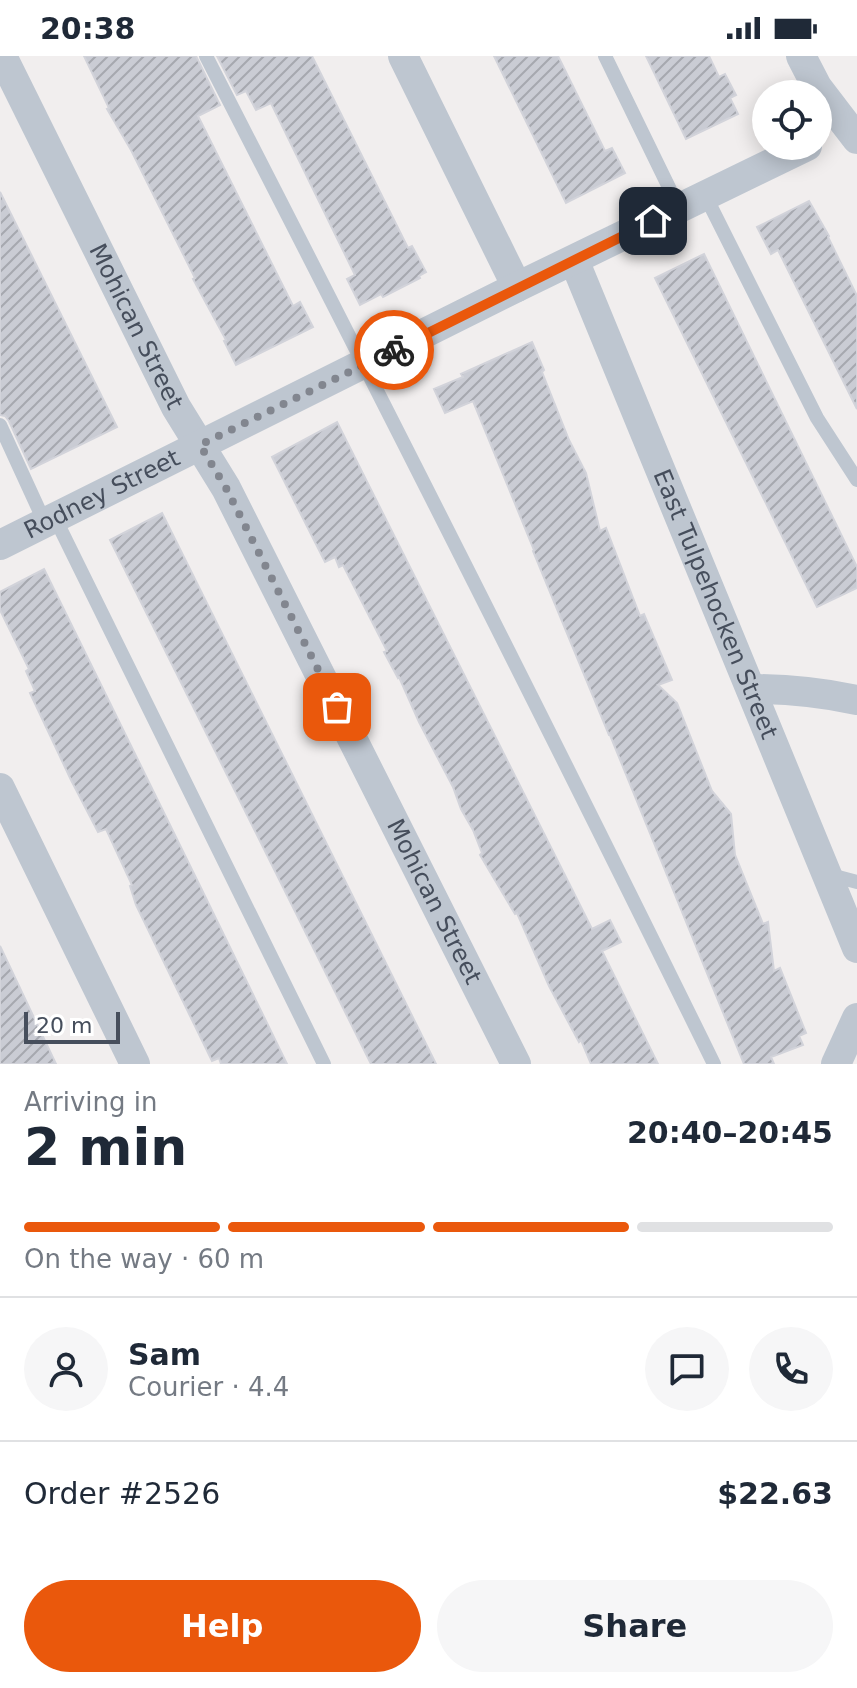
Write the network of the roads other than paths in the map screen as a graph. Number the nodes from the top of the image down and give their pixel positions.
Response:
1 (2, 56) edge
2 (206, 56) edge
3 (403, 56) edge
4 (605, 56) edge
5 (801, 56) edge
6 (854, 129) edge
7 (832, 136) edge
8 (778, 160) edge
9 (692, 201) junction
10 (574, 260) junction
11 (517, 287) junction
12 (365, 364) junction
13 (0, 425) edge
14 (200, 445) junction
15 (857, 480) edge
16 (50, 521) junction
17 (0, 545) edge
18 (751, 689) junction
19 (857, 700) edge
20 (0, 788) edge
21 (827, 874) junction
22 (857, 882) edge
23 (857, 948) edge
24 (857, 1018) edge
25 (135, 1064) edge
26 (324, 1064) edge
27 (516, 1064) edge
28 (714, 1064) edge
29 (836, 1064) edge

1 - 14 street, Mohican Street
2 - 12 lane
3 - 11 street
4 - 9 lane
5 - 6 street
6 - 7 street
8 - 9 street, Rodney Street
9 - 10 street, Rodney Street
9 - 15 lane
10 - 11 street, Rodney Street
10 - 18 street, East Tulpehocken Street
11 - 12 street, Rodney Street
12 - 14 street, Rodney Street
12 - 28 lane
13 - 16 lane
14 - 16 street, Rodney Street
14 - 27 street, Mohican Street
16 - 17 street, Rodney Street
16 - 26 lane
18 - 19 street
18 - 21 street, East Tulpehocken Street
20 - 25 street
21 - 22 lane
21 - 23 street, East Tulpehocken Street
24 - 29 street

